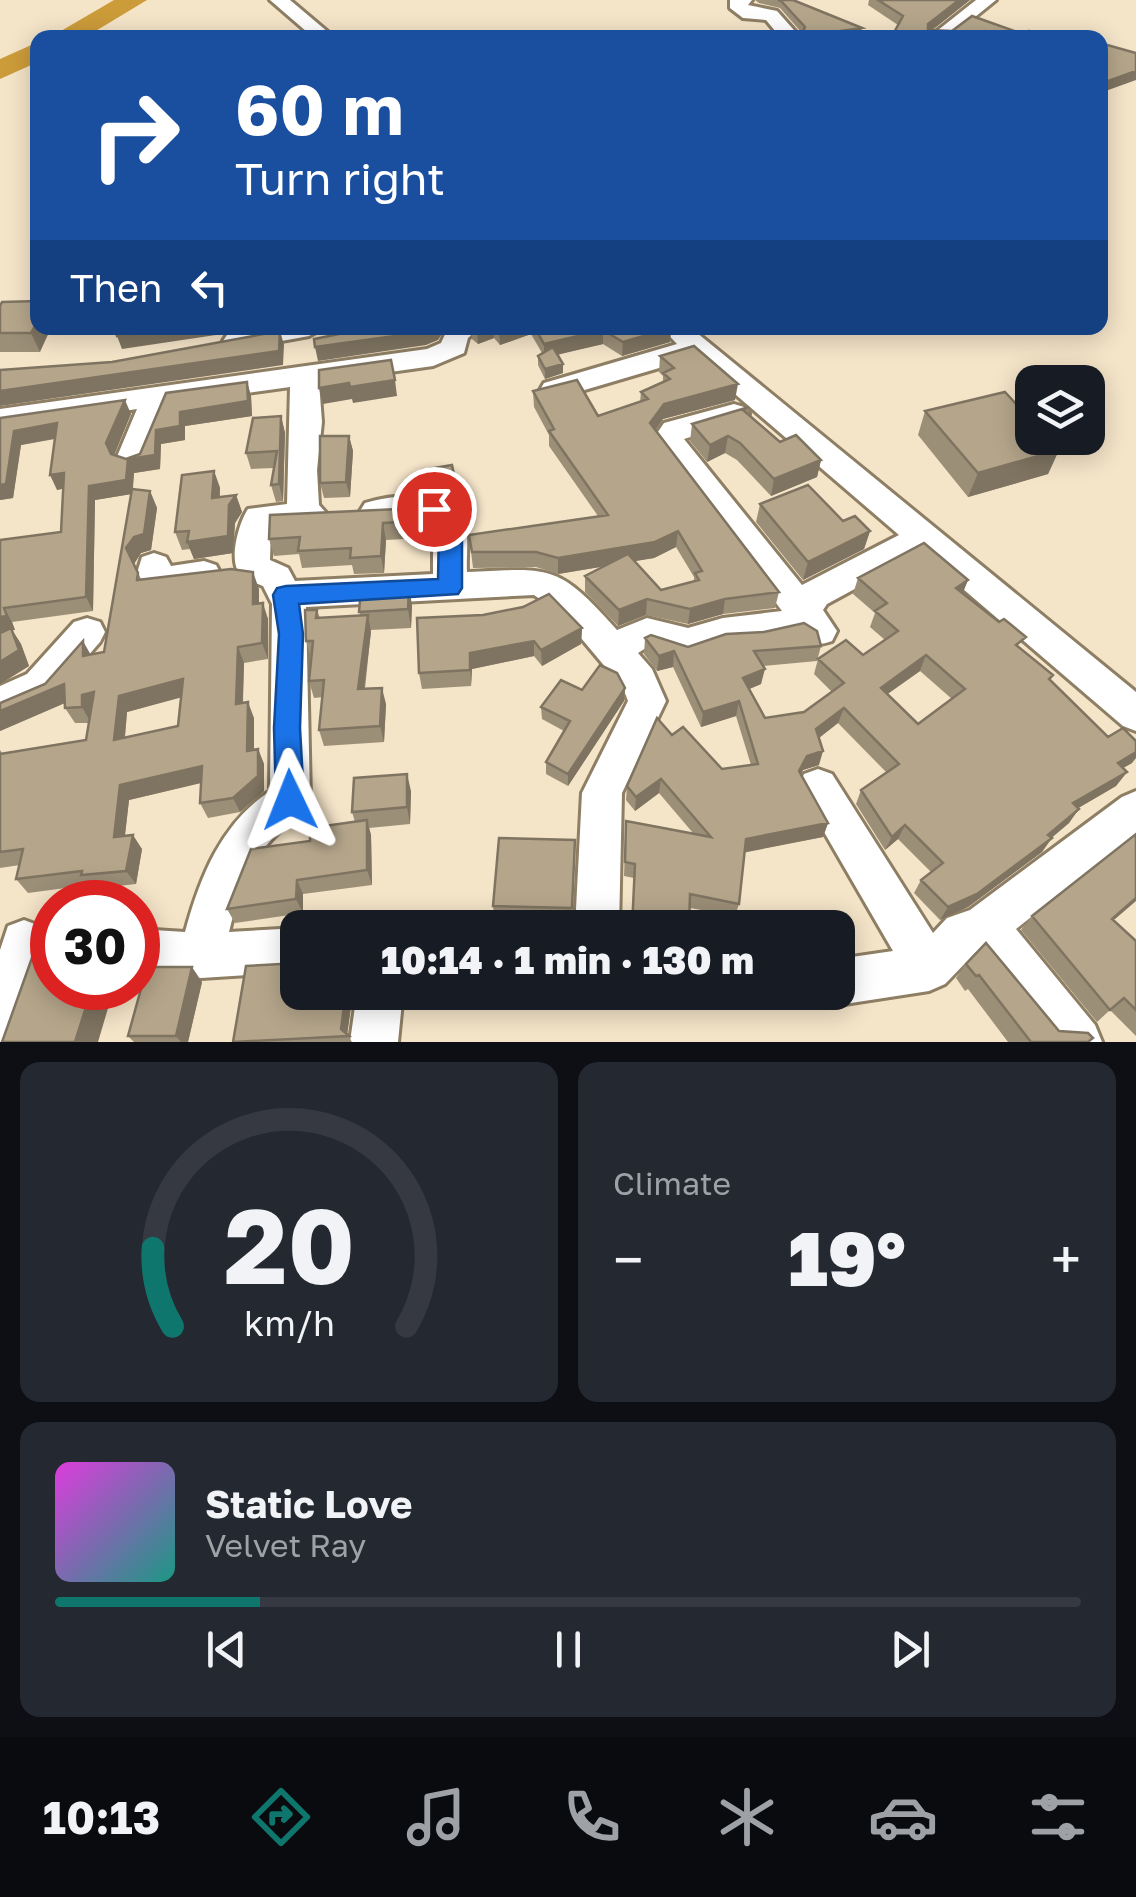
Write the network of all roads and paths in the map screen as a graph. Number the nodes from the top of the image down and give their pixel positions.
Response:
1 (280, 0) edge
2 (744, 0) edge
3 (987, 0) edge
4 (316, 30) edge
5 (784, 30) edge
6 (948, 30) edge
7 (260, 335) edge
8 (455, 335) edge
9 (686, 337) edge
10 (204, 351) edge
11 (304, 376) junction
12 (554, 390) edge
13 (156, 397) junction
14 (767, 405) junction
15 (0, 419) edge
16 (131, 459) edge
17 (300, 516) junction
18 (923, 536) junction
19 (154, 566) dead end
20 (253, 567) junction
21 (450, 588) junction
22 (286, 595) junction
23 (811, 622) junction
24 (87, 632) dead end
25 (611, 651) junction
26 (0, 703) edge
27 (1136, 716) edge
28 (818, 787) dead end
29 (1136, 810) edge
30 (597, 910) edge
31 (983, 927) junction
32 (26, 942) edge
33 (280, 951) edge
34 (160, 953) edge
35 (201, 956) junction
36 (929, 968) junction
37 (855, 979) edge
38 (378, 1010) edge
39 (2, 1042) edge
40 (374, 1042) edge
41 (1078, 1042) edge

1 - 4 street
2 - 5 street
3 - 6 street
7 - 10 street
8 - 11 street
9 - 12 street
9 - 14 street
11 - 13 street
11 - 17 street
13 - 15 street
13 - 16 street
14 - 18 street
14 - 23 street
17 - 20 street
17 - 21 street
18 - 23 street
18 - 27 street
19 - 20 street
20 - 22 street
21 - 22 street
21 - 25 street
22 - 35 street
23 - 25 street
24 - 26 street
25 - 30 street
28 - 36 street
29 - 31 street
31 - 36 street
31 - 41 street
32 - 39 street
33 - 35 street
34 - 35 street
36 - 37 street
38 - 40 street

